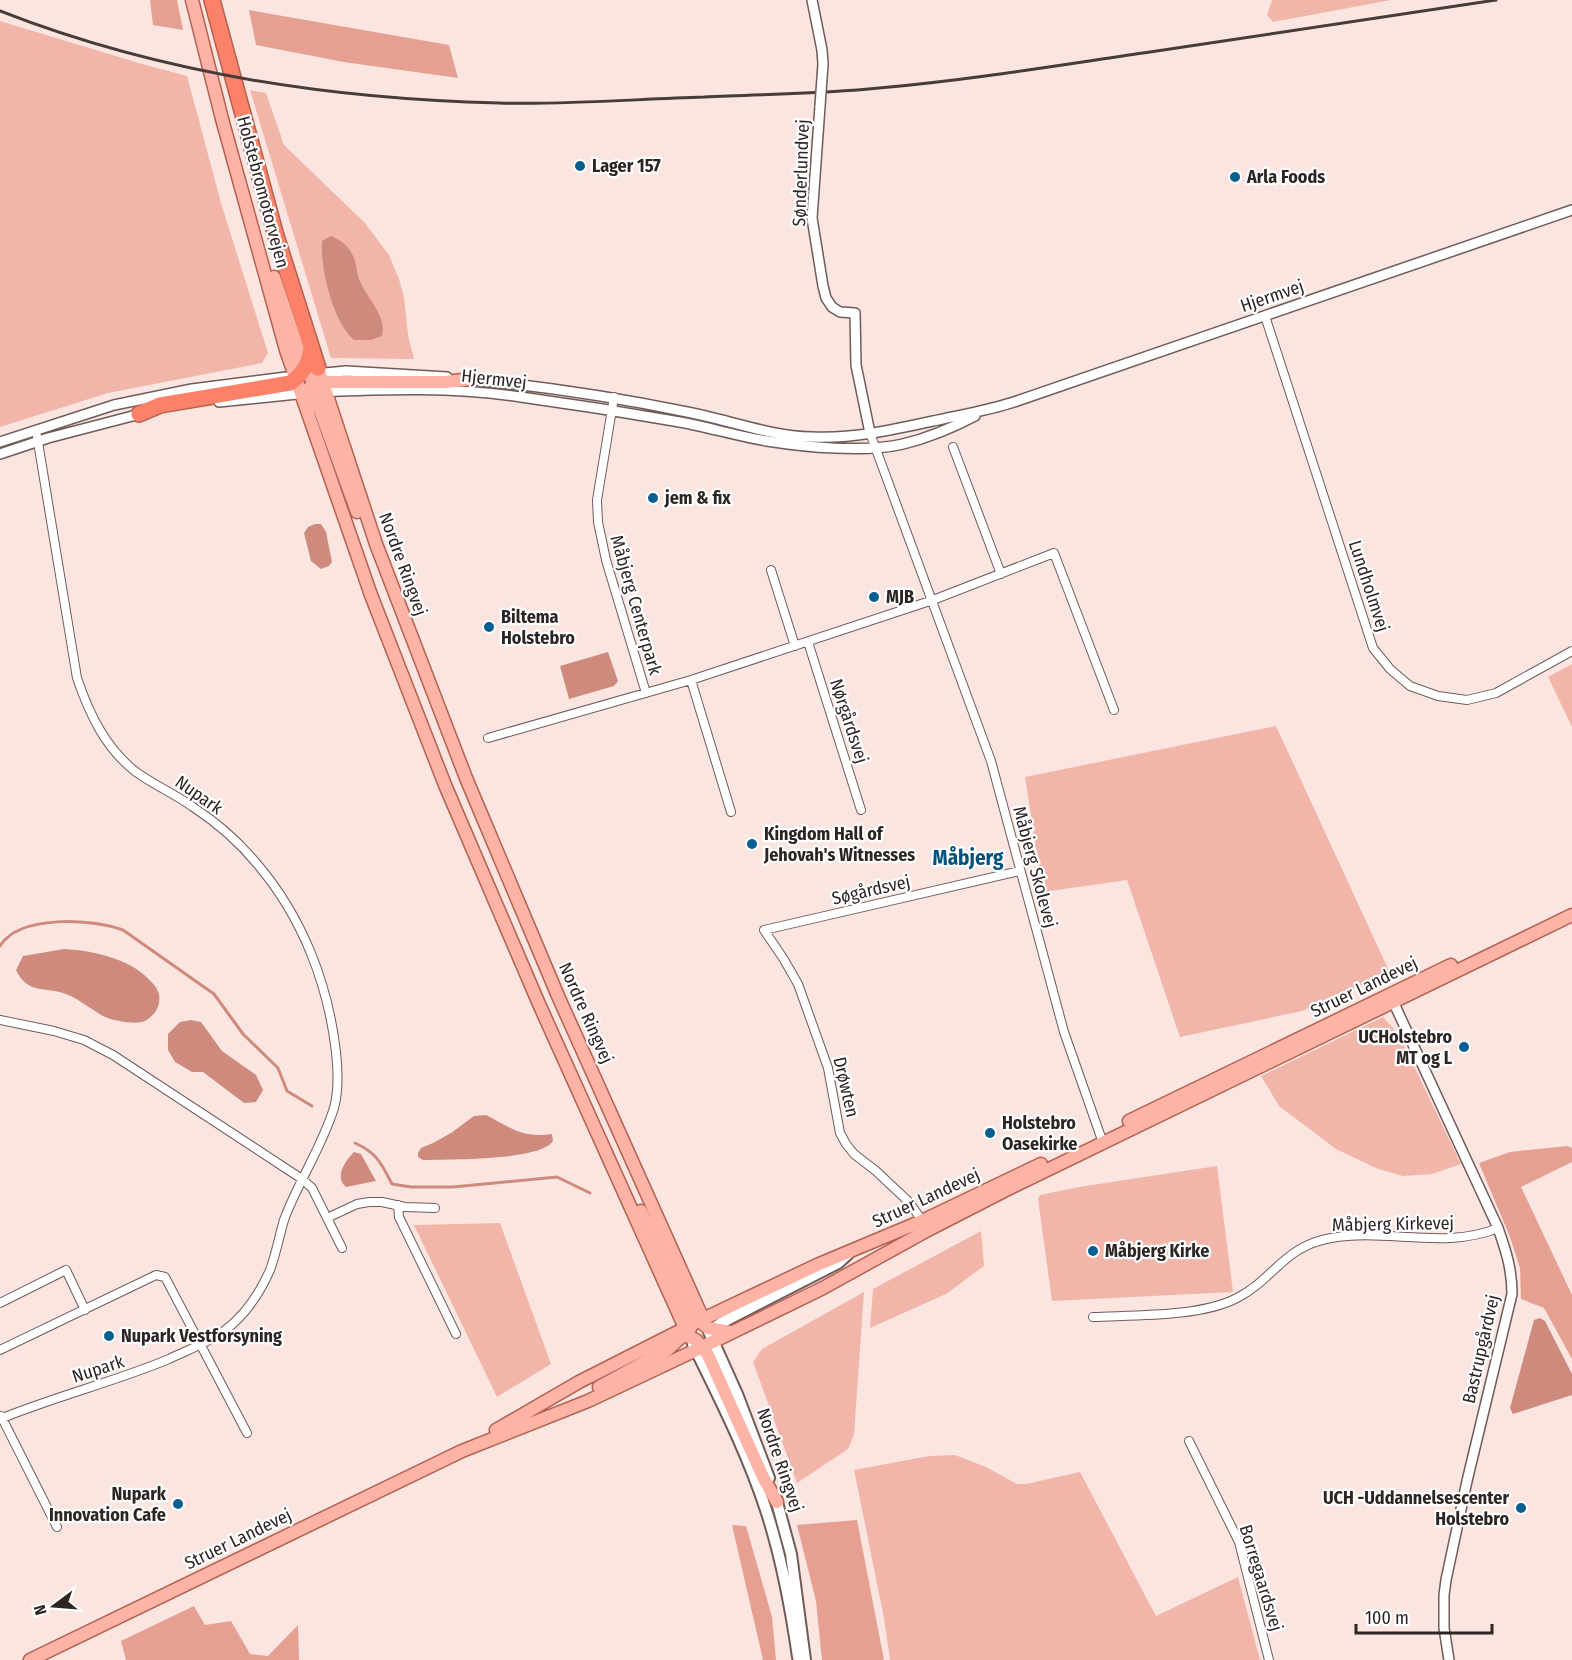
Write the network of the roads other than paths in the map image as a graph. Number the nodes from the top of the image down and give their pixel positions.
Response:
1 (192, 0) edge
2 (212, 0) edge
3 (812, 0) edge
4 (1572, 210) edge
5 (1264, 316) junction
6 (471, 379) joint
7 (310, 380) junction
8 (614, 397) junction
9 (612, 412) junction
10 (982, 412) junction
11 (139, 414) joint
12 (36, 429) junction
13 (870, 433) junction
14 (38, 441) junction
15 (0, 442) edge
16 (874, 447) junction
17 (952, 447) dead end
18 (0, 454) edge
19 (771, 570) dead end
20 (1001, 574) junction
21 (933, 600) junction
22 (808, 642) junction
23 (795, 646) junction
24 (1572, 651) edge
25 (691, 680) junction
26 (646, 693) junction
27 (1114, 710) dead end
28 (488, 738) dead end
29 (861, 810) dead end
30 (731, 812) dead end
31 (1020, 871) junction
32 (1572, 906) edge
33 (1572, 915) edge
34 (764, 930) joint
35 (1392, 998) junction
36 (0, 1020) edge
37 (1102, 1139) junction
38 (302, 1179) junction
39 (398, 1205) junction
40 (435, 1208) dead end
41 (327, 1218) junction
42 (925, 1225) junction
43 (1498, 1228) junction
44 (342, 1248) dead end
45 (0, 1303) edge
46 (85, 1310) junction
47 (1093, 1317) dead end
48 (697, 1331) junction
49 (456, 1334) dead end
50 (202, 1344) junction
51 (0, 1350) edge
52 (560, 1412) junction
53 (1, 1417) edge
54 (247, 1433) dead end
55 (1189, 1441) dead end
56 (462, 1451) junction
57 (777, 1502) joint
58 (57, 1527) dead end
59 (30, 1660) edge
60 (798, 1660) edge
61 (805, 1660) edge
62 (1269, 1660) edge
63 (1449, 1660) edge

1 - 7 main road, Holstebromotorvejen
2 - 7 highway, Holstebromotorvejen
3 - 13 street, Sønderlundvej, bridge
4 - 5 street, Hjermvej
5 - 10 street, Hjermvej
5 - 24 street, Lundholmvej
6 - 7 main road
6 - 8 street, Hjermvej
7 - 9 street, Hjermvej
7 - 11 highway
7 - 12 street, Hjermvej
7 - 48 main road, Nordre Ringvej
7 - 48 main road, Nordre Ringvej
8 - 9 street, Måbjerg Centerpark
8 - 13 street, Hjermvej
9 - 16 street, Hjermvej
9 - 26 street, Måbjerg Centerpark
10 - 13 street, Hjermvej
10 - 16 street, Hjermvej
11 - 14 street
12 - 14 street, Nupark
12 - 15 street, Hjermvej
13 - 16 street, Måbjerg Skolevej
14 - 18 street
14 - 38 street, Nupark
16 - 21 street, Måbjerg Skolevej
17 - 20 street
19 - 23 street
20 - 21 street
20 - 27 street
21 - 22 street
21 - 31 street, Måbjerg Skolevej
22 - 23 street
22 - 29 street, Nørgårdsvej
23 - 25 street
25 - 26 street
25 - 30 street
26 - 28 street, Måbjerg Centerpark
31 - 34 street, Søgårdsvej
31 - 37 street, Måbjerg Skolevej
32 - 35 main road, Struer Landevej
33 - 35 main road, Struer Landevej
34 - 42 street, Drøwten
35 - 37 main road, Struer Landevej
35 - 43 street, Bastrupgårdvej
36 - 38 street
37 - 42 main road, Struer Landevej
38 - 41 street
38 - 50 street, Nupark
39 - 40 street
39 - 41 street
39 - 49 street
41 - 44 street
42 - 48 main road, Struer Landevej
42 - 48 main road, Struer Landevej
43 - 47 street, Måbjerg Kirkevej
43 - 63 street, Bastrupgårdvej
45 - 46 street
46 - 50 street
46 - 51 street
48 - 52 main road, Struer Landevej
48 - 52 main road
48 - 56 main road, Struer Landevej
48 - 57 main road
48 - 60 main road, Nordre Ringvej
50 - 53 street, Nupark
50 - 54 street
52 - 56 main road, Struer Landevej
53 - 58 street, Nupark
55 - 62 street, Borregaardsvej
56 - 59 main road, Struer Landevej
57 - 61 main road, Nordre Ringvej

